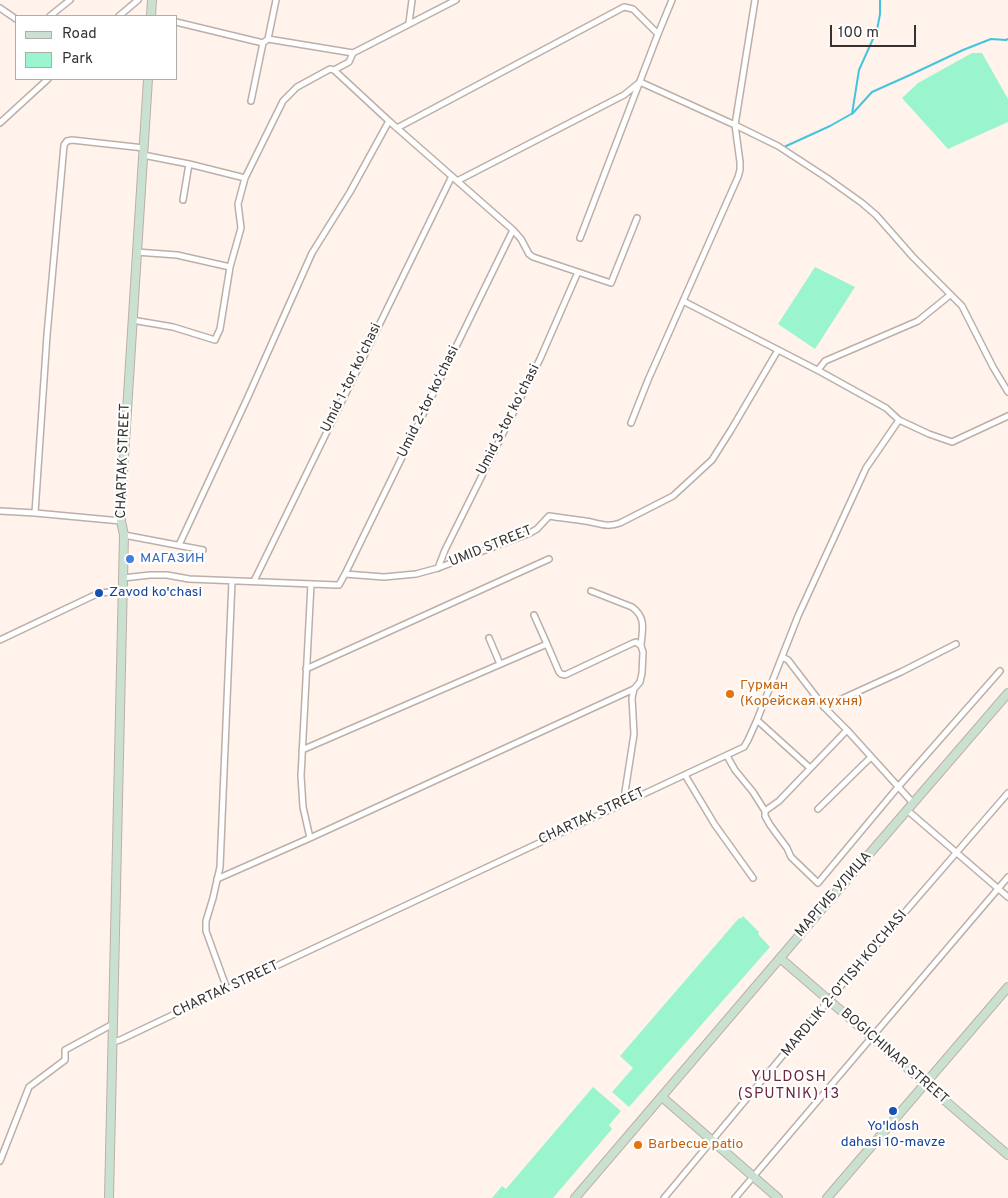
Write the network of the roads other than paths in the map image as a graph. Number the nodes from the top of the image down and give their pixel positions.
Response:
1 (70, 0) edge
2 (138, 0) edge
3 (152, 0) edge
4 (276, 0) edge
5 (412, 0) edge
6 (456, 0) edge
7 (672, 0) edge
8 (756, 0) edge
9 (0, 8) edge
10 (51, 15) edge
11 (120, 15) edge
12 (151, 15) edge
13 (15, 18) edge
14 (178, 22) edge
15 (409, 23) junction
16 (658, 34) junction
17 (268, 39) junction
18 (263, 43) junction
19 (353, 53) junction
20 (334, 70) junction
21 (47, 80) edge
22 (148, 80) edge
23 (640, 82) junction
24 (251, 100) dead end
25 (389, 121) junction
26 (0, 123) edge
27 (735, 125) junction
28 (397, 128) junction
29 (143, 151) junction
30 (189, 164) junction
31 (452, 176) junction
32 (245, 178) junction
33 (457, 181) junction
34 (183, 200) dead end
35 (637, 218) dead end
36 (513, 230) junction
37 (580, 238) dead end
38 (136, 252) junction
39 (230, 267) junction
40 (578, 272) junction
41 (950, 296) junction
42 (683, 301) junction
43 (132, 320) junction
44 (778, 350) junction
45 (818, 370) junction
46 (1008, 392) edge
47 (1008, 416) edge
48 (900, 420) junction
49 (630, 423) dead end
50 (0, 511) edge
51 (35, 513) junction
52 (121, 521) junction
53 (124, 535) junction
54 (179, 545) junction
55 (203, 550) dead end
56 (549, 559) dead end
57 (438, 568) junction
58 (345, 574) junction
59 (123, 578) junction
60 (232, 581) junction
61 (254, 581) junction
62 (311, 584) junction
63 (123, 591) junction
64 (591, 591) dead end
65 (534, 615) dead end
66 (489, 638) dead end
67 (0, 640) edge
68 (547, 644) junction
69 (956, 644) dead end
70 (640, 646) junction
71 (782, 657) junction
72 (500, 664) junction
73 (306, 669) junction
74 (1000, 671) dead end
75 (634, 689) junction
76 (1008, 694) edge
77 (824, 707) junction
78 (757, 720) junction
79 (847, 730) junction
80 (302, 750) junction
81 (726, 756) junction
82 (871, 758) junction
83 (810, 768) junction
84 (685, 775) junction
85 (898, 787) junction
86 (1008, 793) edge
87 (627, 801) junction
88 (913, 803) junction
89 (818, 809) dead end
90 (907, 810) junction
91 (765, 811) junction
92 (310, 838) junction
93 (956, 853) junction
94 (1008, 877) edge
95 (753, 878) dead end
96 (218, 879) junction
97 (998, 888) junction
98 (1008, 897) edge
99 (780, 958) junction
100 (1008, 987) edge
101 (227, 989) junction
102 (828, 1001) junction
103 (113, 1024) junction
104 (871, 1038) junction
105 (113, 1042) junction
106 (924, 1084) junction
107 (662, 1097) junction
108 (712, 1142) junction
109 (1008, 1155) edge
110 (0, 1161) edge
111 (753, 1177) junction
112 (109, 1198) edge
113 (575, 1198) edge
114 (664, 1198) edge
115 (735, 1198) edge
116 (778, 1198) edge
117 (827, 1198) edge

1 - 10 street
2 - 11 street
3 - 12 street
4 - 17 street
5 - 15 street
6 - 15 street
7 - 16 street
8 - 27 street
9 - 13 street
14 - 18 street
15 - 19 street
16 - 23 street
16 - 28 street
17 - 18 street
17 - 19 street
18 - 24 street
19 - 20 street
20 - 25 street
20 - 32 street
21 - 26 street
22 - 29 street, CHARTAK STREET
23 - 27 street
23 - 33 street
23 - 37 street
25 - 28 street
25 - 54 street
27 - 41 street
27 - 42 street
28 - 31 street
29 - 30 street
29 - 38 street, CHARTAK STREET
29 - 51 street
30 - 32 street
30 - 34 street
31 - 33 street
31 - 61 street, Umid 1-tor koʻchasi
32 - 39 street
33 - 36 street
35 - 40 street
36 - 40 street
36 - 58 street, Umid 2-tor koʻchasi
38 - 39 street
38 - 43 street, CHARTAK STREET
39 - 43 street
40 - 57 street, Umid 3-tor koʻchasi
41 - 45 street
41 - 46 street
42 - 44 street
42 - 49 street
43 - 52 street, CHARTAK STREET
44 - 45 street
44 - 57 street, UMID STREET
45 - 48 street
47 - 48 street
48 - 71 street, CHARTAK STREET
50 - 51 street
51 - 52 street
52 - 53 street, CHARTAK STREET
53 - 54 street
53 - 59 street, CHARTAK STREET
54 - 55 street
56 - 73 street
57 - 58 street, UMID STREET
58 - 62 street
59 - 60 street
59 - 63 street, CHARTAK STREET
60 - 61 street
60 - 96 street
61 - 62 street
62 - 73 street
63 - 67 street
63 - 103 street, CHARTAK STREET
64 - 70 street
65 - 68 street
66 - 72 street
68 - 70 street
68 - 72 street
69 - 77 street
70 - 75 street
71 - 77 street
71 - 78 street, CHARTAK STREET
72 - 80 street
73 - 80 street
74 - 85 street
75 - 87 street
75 - 92 street
76 - 88 street, МАРГИБ УЛИЦА
77 - 79 street
78 - 81 street, CHARTAK STREET
78 - 83 street
79 - 82 street
79 - 83 street
80 - 92 street
81 - 84 street, CHARTAK STREET
81 - 91 street
82 - 85 street
82 - 89 street
83 - 91 street
84 - 87 street, CHARTAK STREET
84 - 95 street
85 - 88 street
85 - 91 street
86 - 93 street, MARDLIK 2-O'TISH KO'CHASI
87 - 101 street, CHARTAK STREET
88 - 90 street, МАРГИБ УЛИЦА
90 - 93 street
90 - 99 street, МАРГИБ УЛИЦА
92 - 96 street
93 - 97 street
93 - 102 street, MARDLIK 2-O'TISH KO'CHASI
94 - 97 street
96 - 101 street
97 - 98 street
97 - 104 street
99 - 102 street, BOGICHINAR STREET
99 - 107 street, МАРГИБ УЛИЦА
100 - 106 street
101 - 105 street, CHARTAK STREET
102 - 104 street, BOGICHINAR STREET
102 - 108 street, MARDLIK 2-O'TISH KO'CHASI
103 - 105 street, CHARTAK STREET
103 - 110 street
104 - 106 street, BOGICHINAR STREET
104 - 111 street
105 - 112 street, CHARTAK STREET
106 - 109 street, BOGICHINAR STREET
106 - 117 street
107 - 108 street
107 - 113 street, МАРГИБ УЛИЦА
108 - 111 street
108 - 114 street, MARDLIK 2-O'TISH KO'CHASI
111 - 115 street
111 - 116 street

